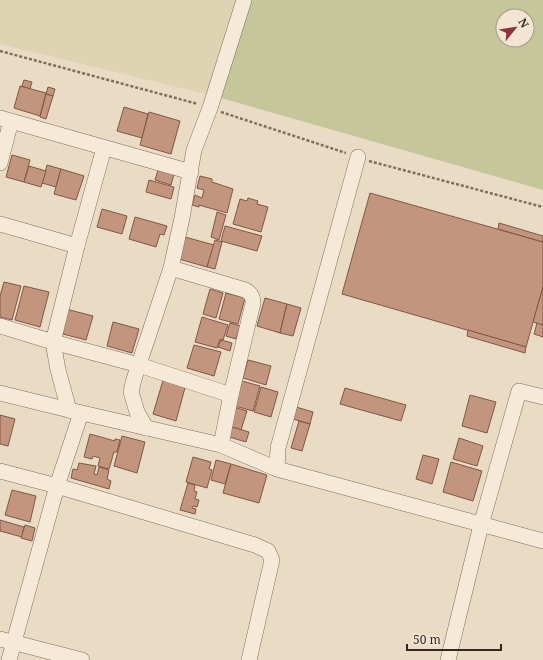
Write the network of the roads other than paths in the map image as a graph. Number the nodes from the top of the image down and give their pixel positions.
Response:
1 (244, 0) edge
2 (6, 120) edge
3 (104, 148) junction
4 (358, 157) road end
5 (0, 163) edge
6 (190, 172) junction
7 (0, 224) edge
8 (77, 246) junction
9 (171, 268) junction
10 (0, 326) edge
11 (53, 342) junction
12 (139, 365) junction
13 (0, 393) edge
14 (231, 396) junction
15 (543, 397) edge
16 (75, 412) junction
17 (146, 428) junction
18 (221, 445) junction
19 (277, 469) junction
20 (0, 471) edge
21 (57, 486) junction
22 (481, 525) junction
23 (543, 541) edge
24 (6, 640) edge
25 (9, 660) edge
26 (82, 660) edge
27 (249, 660) edge
28 (448, 660) edge

1 - 6 street
2 - 3 street
2 - 5 street
3 - 6 street
3 - 8 street
4 - 19 street
6 - 9 street
7 - 8 street
8 - 11 street
9 - 12 street
9 - 14 street
10 - 11 street
11 - 12 street
11 - 16 street
12 - 14 street
12 - 17 street
13 - 16 street
14 - 18 street
15 - 22 street
16 - 17 street
16 - 21 street
17 - 18 street
18 - 19 street
19 - 22 street
20 - 21 street
21 - 24 street
21 - 27 street
22 - 23 street
22 - 28 street
24 - 25 street
24 - 26 street

